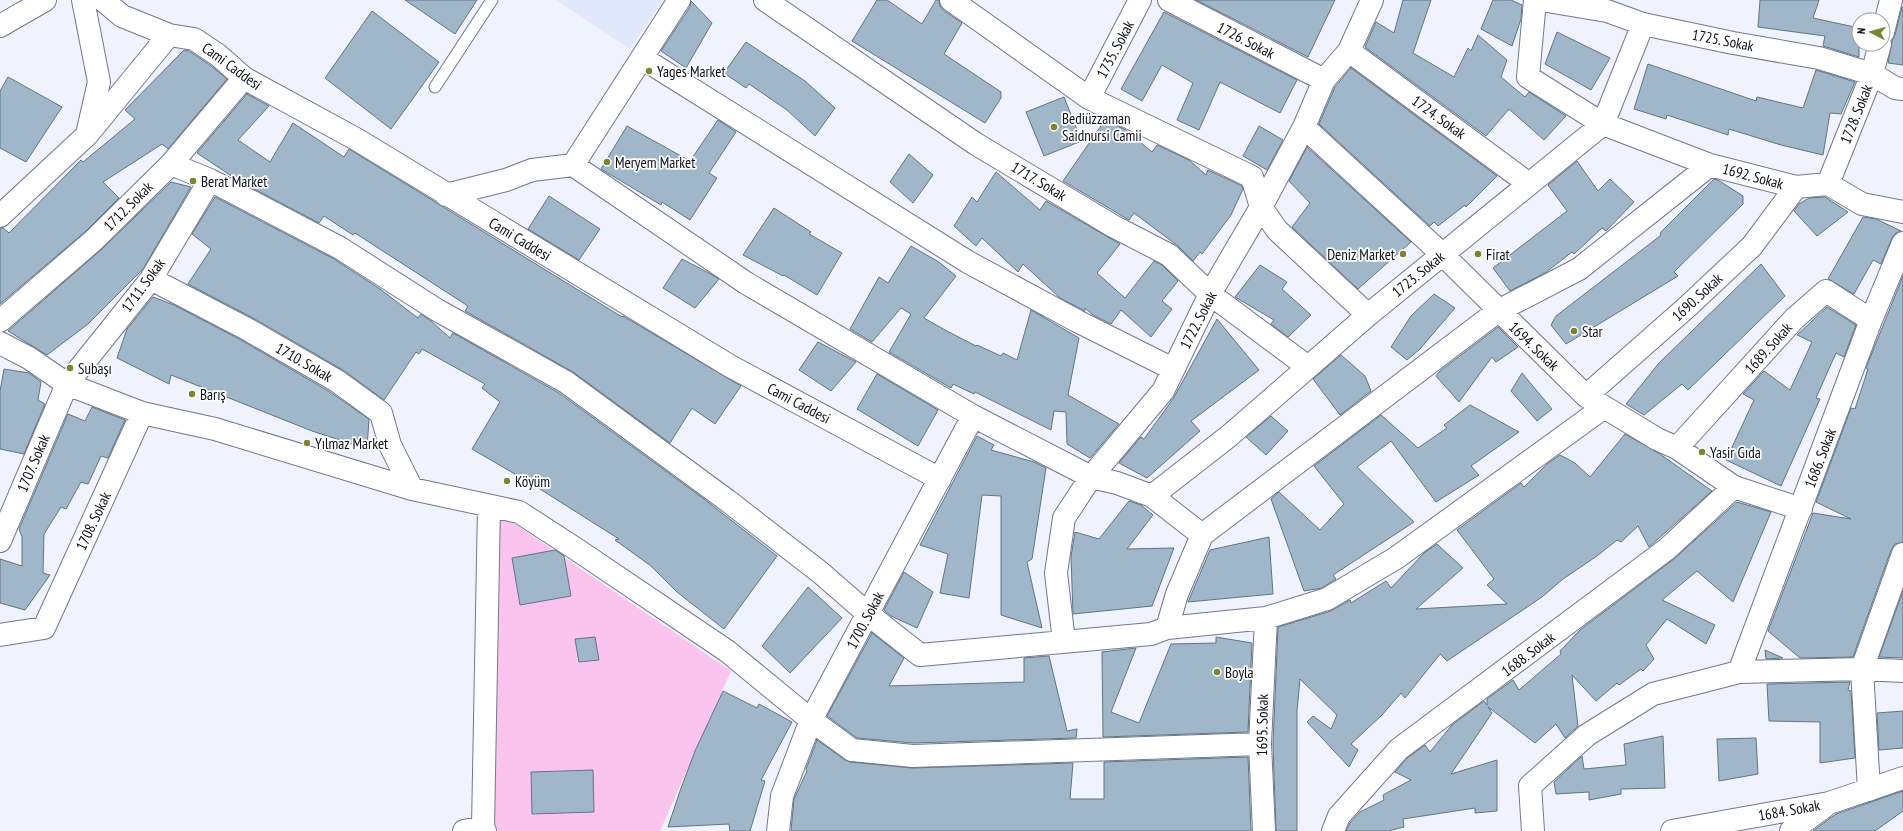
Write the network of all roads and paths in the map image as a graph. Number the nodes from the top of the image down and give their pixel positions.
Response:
1 (45, 0) edge
2 (83, 0) edge
3 (103, 0) edge
4 (492, 0) edge
5 (679, 0) edge
6 (765, 0) edge
7 (951, 0) edge
8 (1140, 0) edge
9 (1169, 0) edge
10 (1372, 0) edge
11 (1535, 0) edge
12 (1541, 0) edge
13 (1891, 0) edge
14 (1888, 12) edge
15 (1643, 24) junction
16 (0, 26) edge
17 (170, 35) junction
18 (1348, 51) junction
19 (1878, 52) edge
20 (642, 58) junction
21 (1872, 74) junction
22 (244, 78) junction
23 (1324, 80) junction
24 (435, 87) dead end
25 (1903, 89) edge
26 (1089, 98) junction
27 (1603, 124) junction
28 (1304, 127) junction
29 (87, 135) junction
30 (170, 164) junction
31 (1710, 164) junction
32 (572, 165) junction
33 (210, 180) junction
34 (1529, 184) junction
35 (1828, 184) junction
36 (1796, 187) junction
37 (446, 195) junction
38 (1261, 207) junction
39 (1903, 212) edge
40 (0, 216) edge
41 (1903, 244) edge
42 (1442, 254) junction
43 (151, 279) junction
44 (1210, 294) junction
45 (1498, 311) junction
46 (1368, 315) junction
47 (1872, 320) junction
48 (0, 321) edge
49 (0, 343) edge
50 (1308, 367) junction
51 (1173, 369) junction
52 (67, 384) junction
53 (1594, 402) junction
54 (142, 413) junction
55 (973, 416) junction
56 (1677, 448) junction
57 (1091, 477) junction
58 (940, 479) junction
59 (1734, 487) junction
60 (412, 489) junction
61 (1152, 496) junction
62 (490, 506) junction
63 (1801, 509) junction
64 (1202, 535) junction
65 (0, 541) edge
66 (1903, 554) edge
67 (868, 614) junction
68 (1266, 618) junction
69 (1168, 628) junction
70 (0, 635) edge
71 (1064, 642) junction
72 (1862, 669) junction
73 (1903, 671) edge
74 (1739, 672) junction
75 (811, 720) junction
76 (1260, 744) junction
77 (1903, 778) edge
78 (1869, 790) junction
79 (1829, 803) junction
80 (477, 830) edge
81 (778, 831) edge
82 (1264, 831) edge
83 (1333, 831) edge
84 (1533, 831) edge
85 (1672, 831) edge
86 (1791, 831) edge

1 - 16 street
2 - 29 street
3 - 17 street, Cami Caddesi
4 - 24 lane
5 - 20 street
6 - 44 street, 1717. Sokak
7 - 26 street
8 - 26 street, 1735. Sokak
9 - 23 street, 1726. Sokak
10 - 18 street, 1722. Sokak
11 - 27 street, 1692. Sokak
12 - 15 street, 1725. Sokak
13 - 14 street
15 - 21 street, 1725. Sokak
15 - 27 street, 1723. Sokak
17 - 22 street, Cami Caddesi
17 - 29 street
18 - 23 street, 1722. Sokak
18 - 34 street, 1724. Sokak
19 - 21 street, 1728. Sokak
20 - 32 street
20 - 51 street
21 - 25 street, 1725. Sokak
21 - 35 street, 1728. Sokak
22 - 30 street, 1712. Sokak
22 - 37 street, Cami Caddesi
23 - 28 street, 1722. Sokak
26 - 38 street
27 - 31 street, 1692. Sokak
27 - 34 street, 1723. Sokak
28 - 38 street, 1722. Sokak
28 - 42 street, 1694. Sokak
29 - 40 street
30 - 33 street, 1690. Sokak
30 - 48 street, 1712. Sokak
31 - 36 street, 1692. Sokak
31 - 45 street
32 - 37 street
32 - 55 street
33 - 43 street, 1711. Sokak
33 - 67 street, 1690. Sokak
34 - 42 street, 1723. Sokak
35 - 36 street, 1692. Sokak
35 - 39 street
36 - 53 street, 1690. Sokak
37 - 58 street, Cami Caddesi
38 - 44 street, 1722. Sokak
38 - 46 street
41 - 47 street, 1686. Sokak
42 - 45 street, 1694. Sokak
42 - 46 street, 1723. Sokak
43 - 52 street, 1711. Sokak
43 - 60 street, 1710. Sokak
44 - 50 street, 1717. Sokak
44 - 51 street, 1722. Sokak
45 - 53 street, 1694. Sokak
45 - 64 street
46 - 50 street, 1723. Sokak
47 - 56 street, 1689. Sokak
47 - 63 street, 1686. Sokak
49 - 52 street
50 - 61 street, 1723. Sokak
51 - 57 street, 1722. Sokak
52 - 54 street
52 - 65 street, 1707. Sokak
53 - 56 street, 1694. Sokak
53 - 68 street, 1690. Sokak
54 - 60 street
54 - 70 street, 1708. Sokak
55 - 57 street
55 - 58 street, 1700. Sokak
56 - 59 street, 1694. Sokak
57 - 61 street
57 - 71 street, 1722. Sokak
58 - 67 street, 1700. Sokak
59 - 63 street, 1694. Sokak
59 - 83 street, 1688. Sokak
60 - 62 street
61 - 64 street
62 - 75 street
62 - 80 street
63 - 74 street, 1686. Sokak
64 - 69 street
66 - 72 street
67 - 71 street, 1690. Sokak
67 - 75 street, 1700. Sokak
68 - 69 street, 1690. Sokak
68 - 76 street, 1695. Sokak
69 - 71 street, 1690. Sokak
72 - 73 street
72 - 74 street
72 - 78 street
74 - 84 street
75 - 76 street
75 - 81 street, 1700. Sokak
76 - 82 street, 1695. Sokak
77 - 78 street, 1684. Sokak
78 - 79 street, 1684. Sokak
79 - 85 street, 1684. Sokak
79 - 86 street

